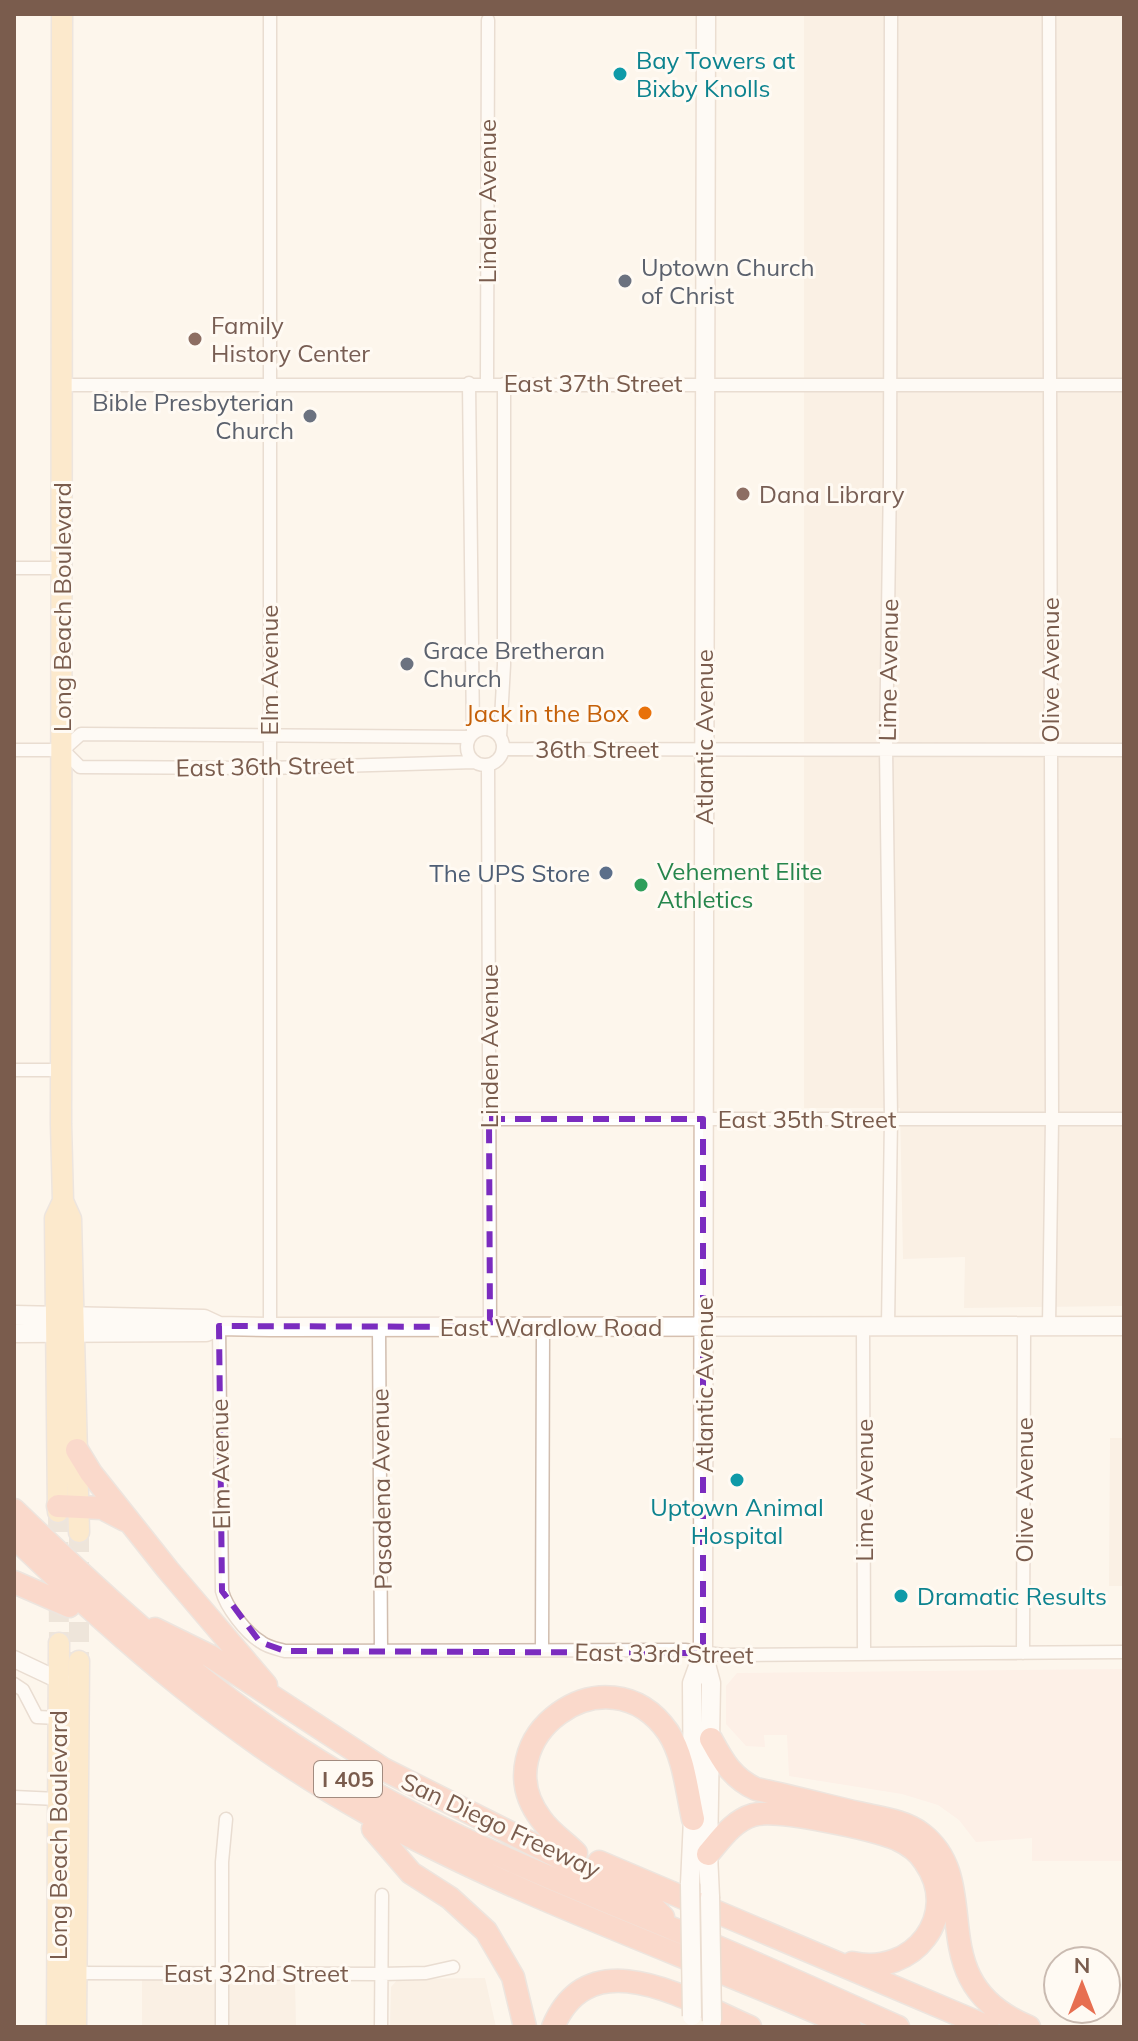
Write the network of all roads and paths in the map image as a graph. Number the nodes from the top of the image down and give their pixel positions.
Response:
1 (62, 14) edge
2 (270, 14) edge
3 (706, 14) edge
4 (891, 14) edge
5 (1049, 14) edge
6 (488, 16) edge
7 (469, 383) junction
8 (487, 383) junction
9 (703, 383) junction
10 (889, 383) junction
11 (504, 384) junction
12 (1049, 384) junction
13 (62, 385) junction
14 (270, 385) junction
15 (1124, 385) edge
16 (14, 568) edge
17 (62, 568) junction
18 (269, 734) junction
19 (471, 735) junction
20 (502, 743) junction
21 (886, 748) junction
22 (704, 749) junction
23 (1049, 749) junction
24 (14, 750) edge
25 (63, 750) junction
26 (1124, 750) edge
27 (474, 762) junction
28 (488, 765) junction
29 (269, 768) junction
30 (14, 1070) edge
31 (61, 1070) junction
32 (891, 1118) junction
33 (489, 1119) junction
34 (703, 1119) junction
35 (1052, 1119) junction
36 (1124, 1119) edge
37 (14, 1315) edge
38 (65, 1325) junction
39 (219, 1326) junction
40 (1024, 1326) junction
41 (1049, 1326) junction
42 (1124, 1326) edge
43 (270, 1327) junction
44 (379, 1327) junction
45 (490, 1327) junction
46 (543, 1327) junction
47 (704, 1327) junction
48 (863, 1327) junction
49 (888, 1327) junction
50 (14, 1333) edge
51 (77, 1450) junction
52 (65, 1508) junction
53 (14, 1510) edge
54 (133, 1525) junction
55 (14, 1526) edge
56 (79, 1532) tunnel mouth
57 (14, 1537) edge
58 (14, 1554) edge
59 (14, 1582) edge
60 (225, 1602) joint
61 (69, 1606) junction
62 (121, 1612) junction
63 (59, 1643) tunnel mouth
64 (542, 1650) junction
65 (381, 1651) junction
66 (1124, 1652) edge
67 (703, 1653) junction
68 (864, 1653) junction
69 (1023, 1653) junction
70 (14, 1659) edge
71 (79, 1661) tunnel mouth
72 (59, 1680) junction
73 (14, 1684) edge
74 (79, 1690) junction
75 (281, 1705) junction
76 (58, 1718) junction
77 (711, 1739) junction
78 (428, 1792) junction
79 (14, 1797) edge
80 (57, 1799) junction
81 (226, 1819) dead end
82 (693, 1819) junction
83 (373, 1829) junction
84 (576, 1853) junction
85 (708, 1854) junction
86 (382, 1895) dead end
87 (601, 1900) junction
88 (676, 1930) junction
89 (797, 1947) junction
90 (453, 1967) dead end
91 (67, 1973) junction
92 (222, 1973) junction
93 (381, 1974) junction
94 (700, 2024) edge
95 (57, 2027) edge
96 (76, 2027) edge
97 (222, 2027) edge
98 (381, 2027) edge
99 (525, 2027) edge
100 (553, 2027) edge
101 (750, 2027) edge
102 (821, 2027) edge
103 (850, 2027) edge
104 (865, 2027) edge
105 (898, 2027) edge
106 (988, 2027) edge
107 (1029, 2027) edge

1 - 13 main road, Long Beach Boulevard
2 - 14 street, Elm Avenue
3 - 9 main road, Atlantic Avenue
4 - 10 street, Lime Avenue
5 - 12 street, Olive Avenue
6 - 8 street, Linden Avenue
7 - 8 street, East 37th Street
7 - 14 street, East 37th Street
7 - 19 street
8 - 11 street, East 37th Street
9 - 10 street, East 37th Street
9 - 11 street, East 37th Street
9 - 22 main road, Atlantic Avenue
10 - 12 street, East 37th Street
10 - 21 street, Lime Avenue
11 - 20 street
12 - 15 street, East 37th Street
12 - 23 street, Olive Avenue
13 - 14 street, East 37th Street
13 - 17 main road, Long Beach Boulevard
14 - 18 street, Elm Avenue
16 - 17 street
17 - 25 main road, Long Beach Boulevard
18 - 19 street, East 36th Street
18 - 25 street, East 36th Street
18 - 29 street, Elm Avenue
19 - 20 street
19 - 27 street
20 - 22 street, 36th Street
20 - 28 street
21 - 22 street, 36th Street
21 - 23 street, 36th Street
21 - 32 street, Lime Avenue
22 - 34 main road, Atlantic Avenue
23 - 26 street, 36th Street
23 - 35 street, Olive Avenue
24 - 25 street, East 36th Street
25 - 29 street, East 36th Street
25 - 31 main road, Long Beach Boulevard
27 - 28 street
27 - 29 street, East 36th Street
28 - 33 street, Linden Avenue
29 - 43 street, Elm Avenue
30 - 31 street
31 - 38 main road, Long Beach Boulevard
32 - 34 street, East 35th Street
32 - 35 street, East 35th Street
32 - 49 street, Lime Avenue
33 - 34 street, East 35th Street
33 - 45 street, Linden Avenue
34 - 47 main road, Atlantic Avenue
35 - 36 street, East 35th Street
35 - 41 street, Olive Avenue
37 - 38 main road, East Wardlow Road
38 - 39 main road, East Wardlow Road
38 - 50 main road, East Wardlow Road
38 - 51 main road, Long Beach Boulevard
38 - 52 main road, Long Beach Boulevard
39 - 43 main road, East Wardlow Road
39 - 60 street, Elm Avenue
40 - 41 main road, East Wardlow Road
40 - 49 main road, East Wardlow Road
40 - 69 street, Olive Avenue
41 - 42 main road, East Wardlow Road
43 - 44 main road, East Wardlow Road
44 - 45 main road, East Wardlow Road
44 - 65 street, Pasadena Avenue
45 - 46 main road, East Wardlow Road
46 - 47 main road, East Wardlow Road
46 - 64 street
47 - 48 main road, East Wardlow Road
47 - 67 main road, Atlantic Avenue
48 - 49 main road, East Wardlow Road
48 - 68 street, Lime Avenue
51 - 52 main road, Long Beach Boulevard
51 - 54 highway
52 - 54 highway
52 - 56 main road, Long Beach Boulevard
53 - 62 highway, San Diego Freeway / I 405
54 - 75 highway
55 - 62 highway
57 - 103 highway
58 - 61 highway, I 405
59 - 61 highway
60 - 65 street, East 33rd Street
61 - 83 highway, I 405
62 - 75 highway
62 - 87 highway, San Diego Freeway / I 405
63 - 72 main road, Long Beach Boulevard
64 - 65 street, East 33rd Street
64 - 67 street, East 33rd Street
66 - 69 street, East 33rd Street
67 - 68 street, East 33rd Street
67 - 77 main road, Atlantic Avenue
67 - 82 main road, Atlantic Avenue
68 - 69 street, East 33rd Street
70 - 72 street
71 - 74 main road, Long Beach Boulevard
72 - 74 street
72 - 76 main road, Long Beach Boulevard
73 - 76 street
74 - 91 main road, Long Beach Boulevard
75 - 78 highway
76 - 80 main road, Long Beach Boulevard
77 - 85 main road, Atlantic Avenue
77 - 107 highway
78 - 84 highway
78 - 88 highway
79 - 80 street
80 - 91 main road, Long Beach Boulevard
81 - 92 street
82 - 84 highway
82 - 94 main road, Atlantic Avenue, bridge
83 - 99 highway
83 - 102 highway, I 405
84 - 89 highway
85 - 89 highway
85 - 94 main road, Atlantic Avenue, bridge
86 - 93 street
87 - 88 highway, San Diego Freeway / I 405
87 - 104 highway
88 - 105 highway, San Diego Freeway / I 405
89 - 106 highway
90 - 93 street, East 32nd Street
91 - 92 street, East 32nd Street
91 - 95 main road, Long Beach Boulevard
91 - 96 main road, Long Beach Boulevard
92 - 93 street, East 32nd Street
92 - 97 street
93 - 98 street
100 - 101 highway

